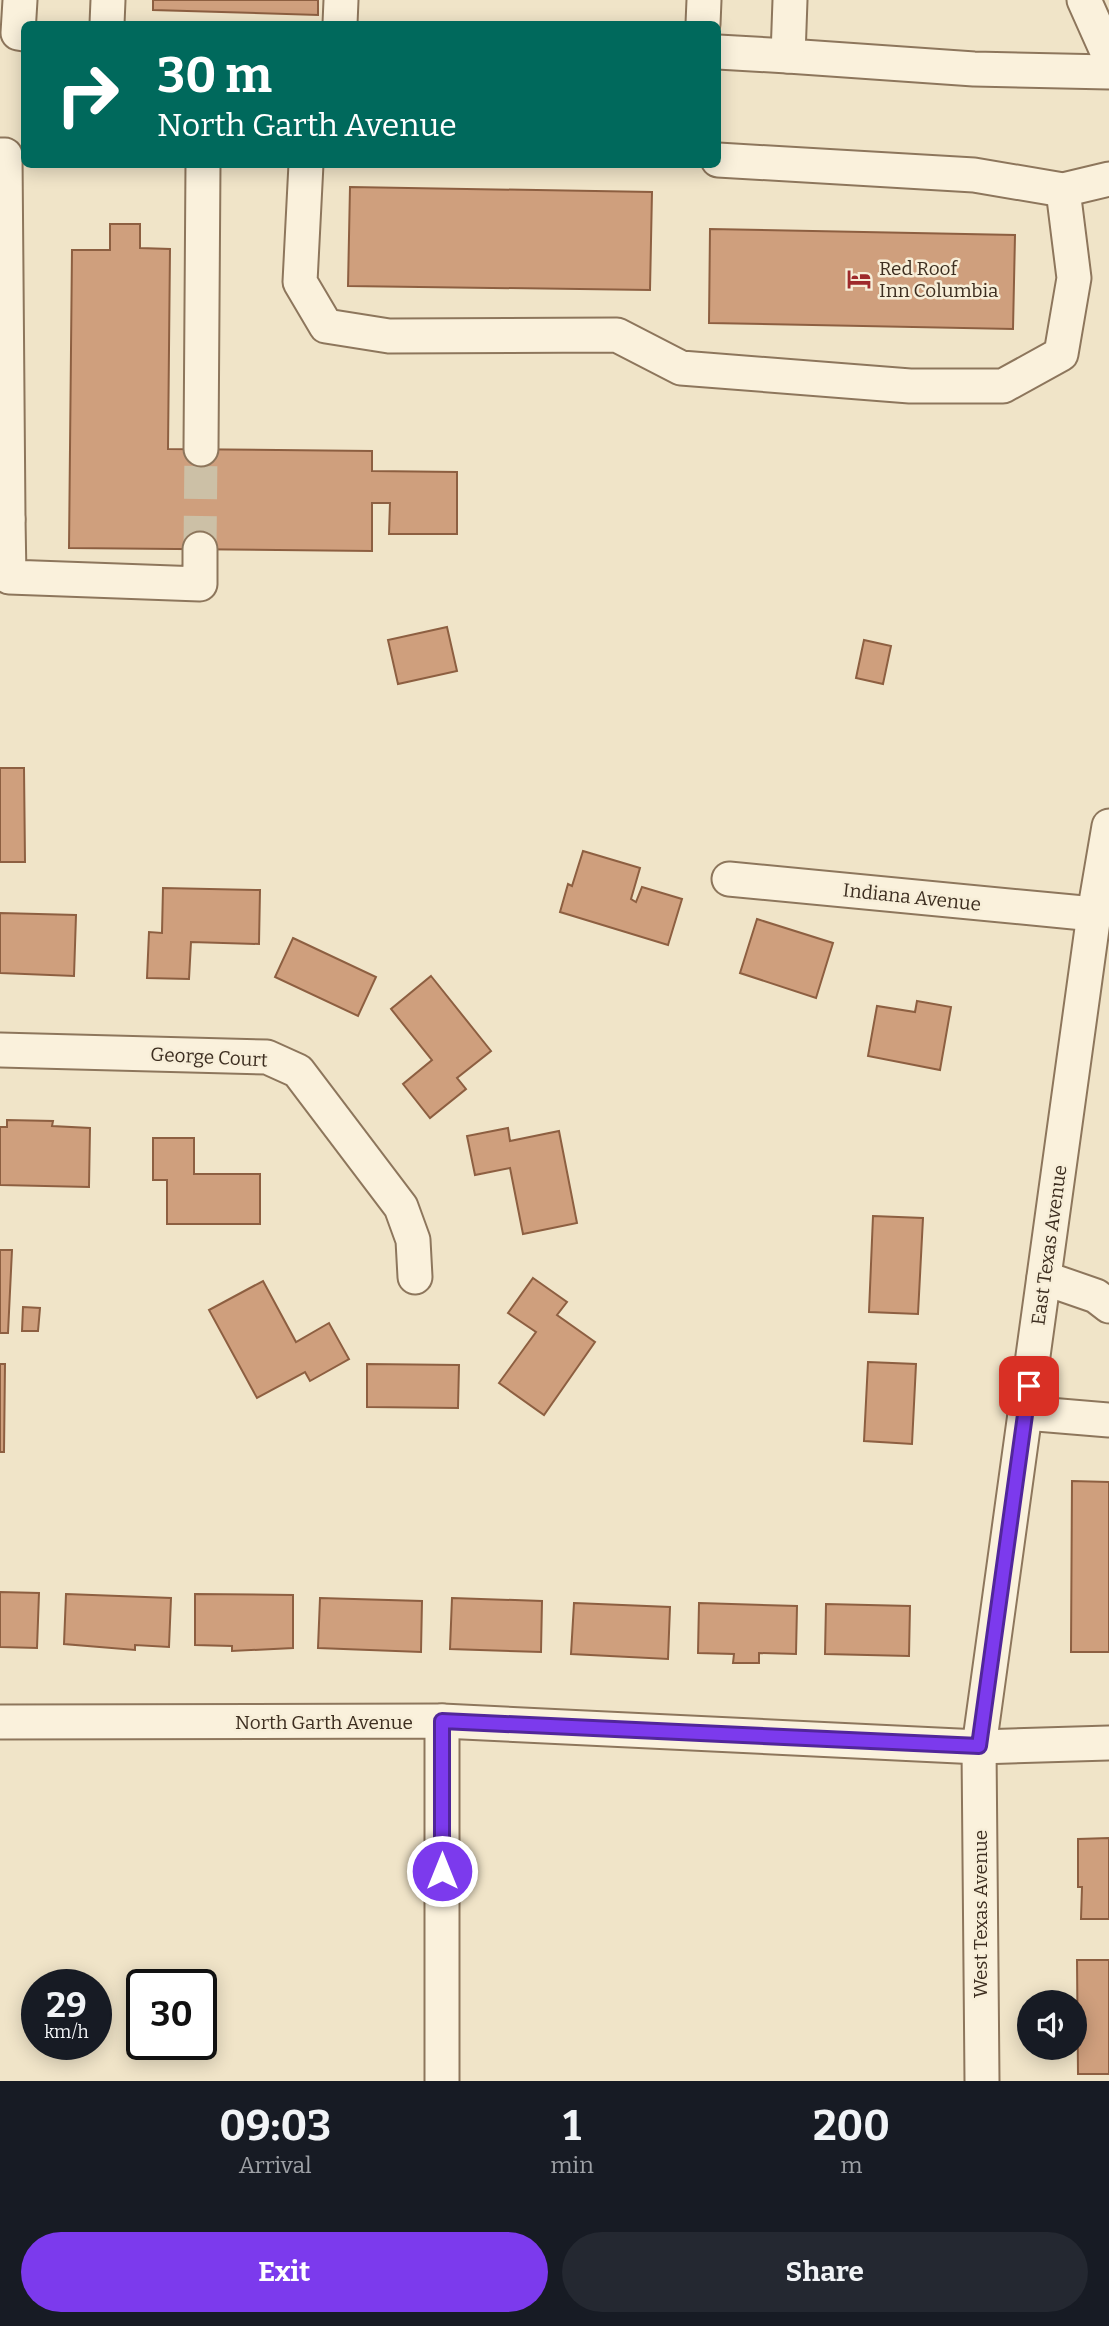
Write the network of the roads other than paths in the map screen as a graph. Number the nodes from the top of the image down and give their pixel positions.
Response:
1 (20, 0) edge
2 (108, 0) edge
3 (341, 0) edge
4 (704, 0) edge
5 (790, 0) edge
6 (1084, 0) edge
7 (107, 21) edge
8 (340, 21) edge
9 (703, 21) edge
10 (21, 34) edge
11 (721, 52) edge
12 (788, 56) junction
13 (1109, 57) edge
14 (1109, 72) edge
15 (10, 156) edge
16 (721, 160) edge
17 (203, 168) edge
18 (306, 168) edge
19 (1109, 179) edge
20 (1063, 190) junction
21 (201, 449) tunnel mouth
22 (4, 519) edge
23 (200, 549) tunnel mouth
24 (1109, 826) edge
25 (729, 879) dead end
26 (1094, 914) junction
27 (0, 1049) edge
28 (415, 1278) dead end
29 (1044, 1278) junction
30 (1109, 1306) edge
31 (1025, 1413) junction
32 (1109, 1420) edge
33 (442, 1721) junction
34 (0, 1722) edge
35 (1109, 1743) edge
36 (979, 1746) junction
37 (442, 2081) edge
38 (982, 2081) edge

1 - 10 street
2 - 7 street
3 - 8 street
4 - 9 street
5 - 12 street
6 - 13 street
11 - 12 street
12 - 14 street
15 - 22 street
16 - 20 street
17 - 21 street
18 - 20 street
19 - 20 street
22 - 23 street
24 - 26 street, East Texas Avenue
25 - 26 street, Indiana Avenue
26 - 29 street, East Texas Avenue
27 - 28 street, George Court
29 - 30 street
29 - 31 street, East Texas Avenue
31 - 32 street
31 - 36 street, East Texas Avenue
33 - 34 street, North Garth Avenue
33 - 36 street, North Garth Avenue
33 - 37 street
35 - 36 street, North Garth Avenue
36 - 38 street, West Texas Avenue

